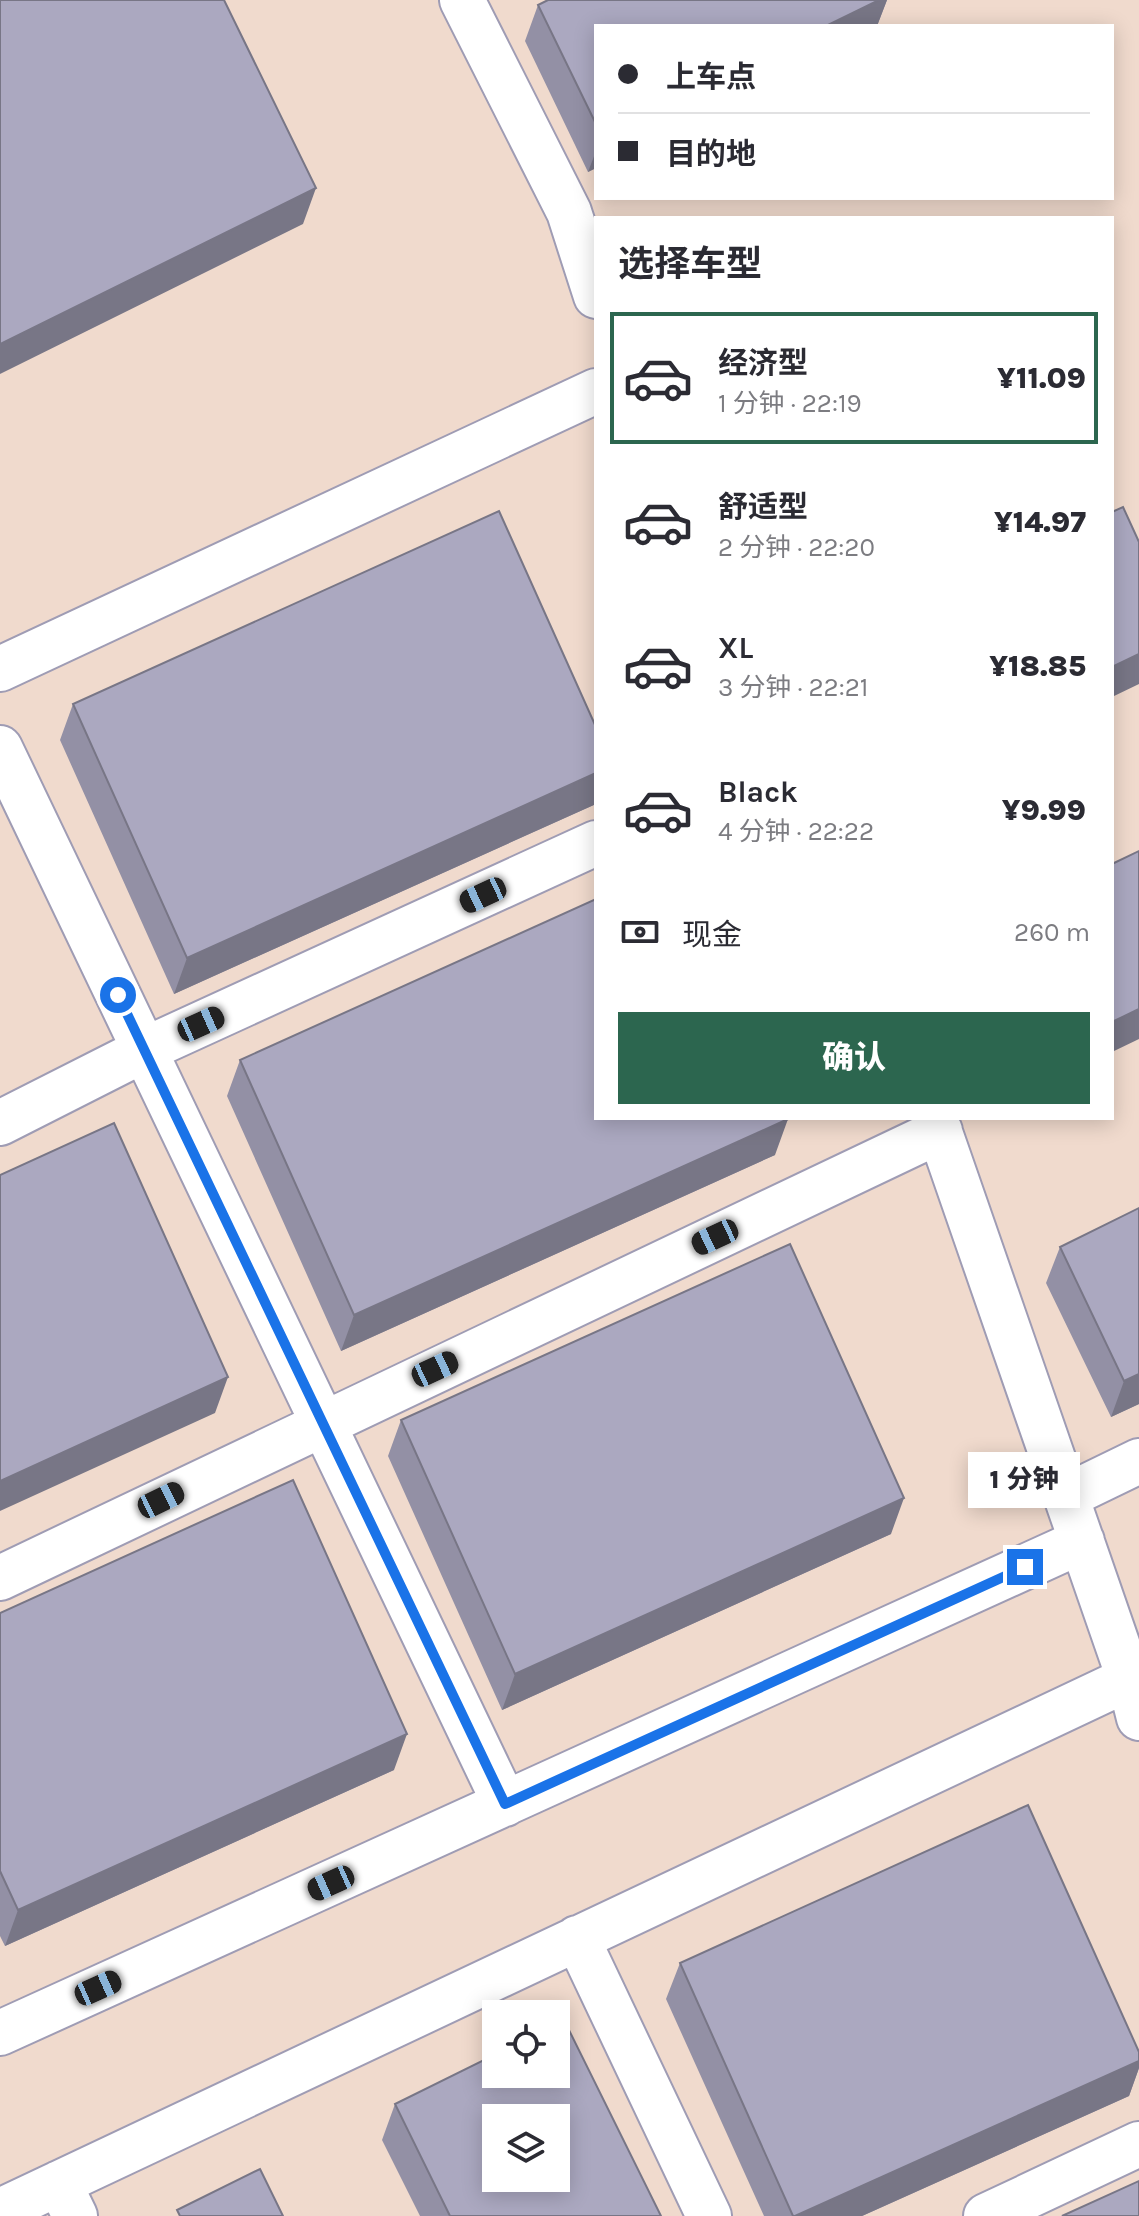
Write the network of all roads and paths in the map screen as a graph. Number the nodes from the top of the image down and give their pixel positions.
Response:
1 (462, 0) edge
2 (594, 290) edge
3 (594, 392) edge
4 (0, 669) edge
5 (0, 748) edge
6 (594, 844) edge
7 (144, 1050) junction
8 (0, 1123) edge
9 (937, 1124) edge
10 (323, 1422) junction
11 (1139, 1461) edge
12 (1067, 1496) junction
13 (1082, 1541) junction
14 (0, 1578) edge
15 (1136, 1690) edge
16 (505, 1804) junction
17 (577, 1938) junction
18 (4, 2022) edge
19 (1139, 2144) edge
20 (67, 2200) edge
21 (0, 2211) edge
22 (709, 2216) edge
23 (986, 2216) edge

1 - 2 lane
3 - 4 lane
5 - 7 lane
6 - 7 lane
7 - 8 lane
7 - 10 lane
9 - 10 lane
9 - 12 lane
10 - 14 lane
10 - 16 lane
11 - 12 lane
12 - 13 lane
13 - 15 lane
13 - 16 lane
15 - 17 lane
16 - 18 lane
17 - 20 lane
17 - 22 lane
19 - 23 lane
20 - 21 lane

